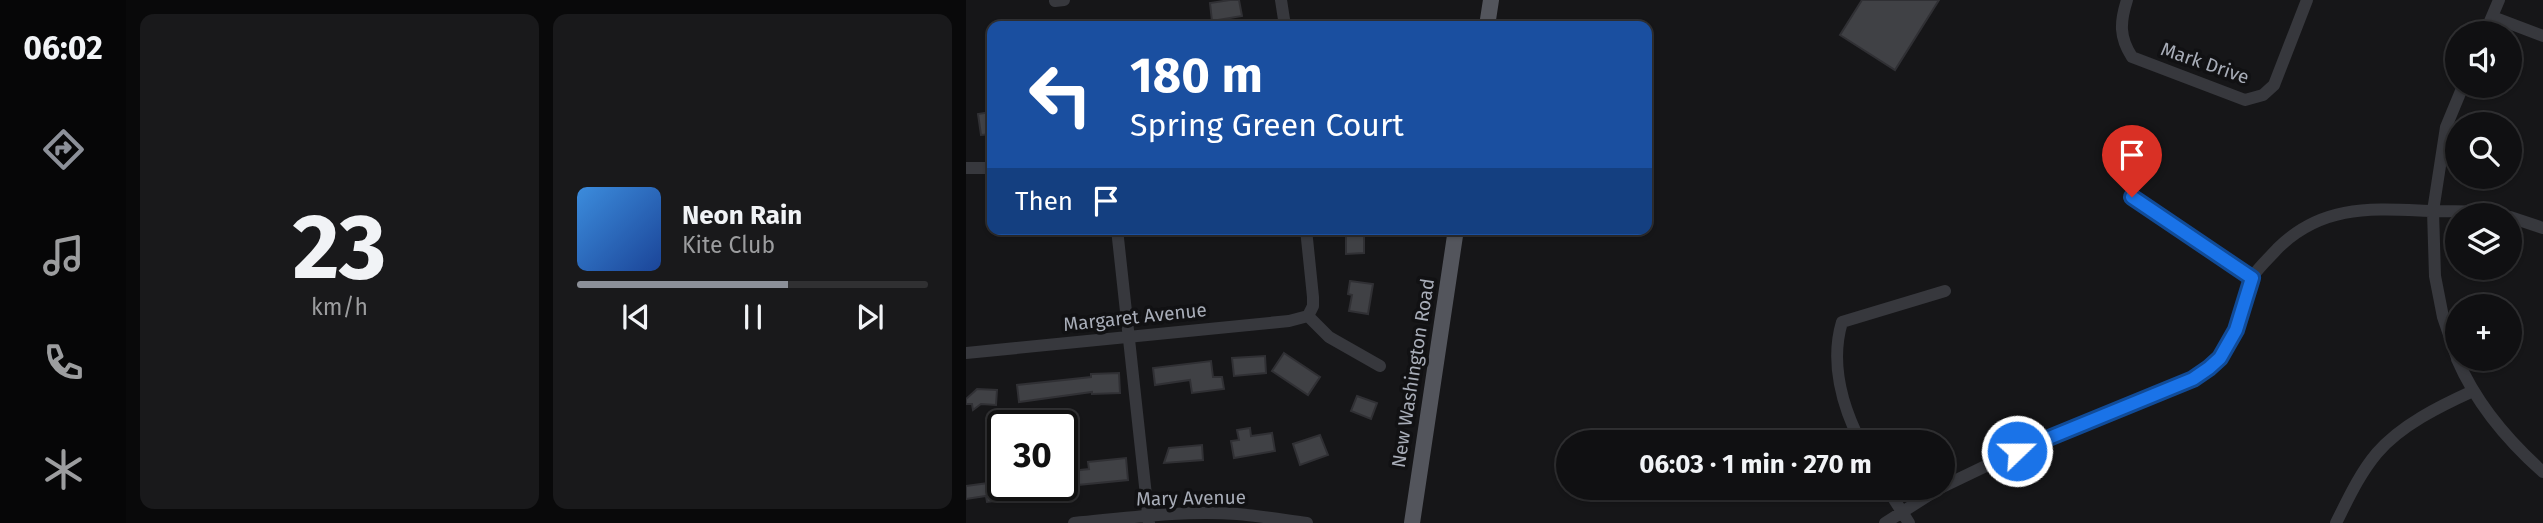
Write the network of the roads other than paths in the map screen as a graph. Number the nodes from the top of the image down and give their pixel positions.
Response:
1 (1063, 0) edge
2 (1281, 0) edge
3 (1491, 0) edge
4 (2127, 0) edge
5 (2307, 0) edge
6 (2499, 0) edge
7 (1055, 1) edge
8 (2493, 17) junction
9 (1284, 21) edge
10 (1488, 21) edge
11 (2491, 21) edge
12 (2543, 36) edge
13 (2458, 98) edge
14 (966, 168) edge
15 (987, 168) edge
16 (2132, 197) dead end
17 (2433, 211) junction
18 (2445, 211) edge
19 (2522, 221) edge
20 (2543, 228) edge
21 (1119, 235) edge
22 (1307, 235) edge
23 (1455, 235) edge
24 (2252, 278) junction
25 (1945, 290) dead end
26 (1308, 316) junction
27 (2445, 323) edge
28 (1129, 337) junction
29 (966, 353) edge
30 (1380, 366) dead end
31 (2463, 371) edge
32 (2473, 391) junction
33 (1855, 430) edge
34 (2543, 472) edge
35 (1955, 481) edge
36 (1894, 500) edge
37 (1920, 500) edge
38 (1901, 511) junction
39 (1148, 519) edge
40 (1074, 523) edge
41 (1307, 523) edge
42 (1412, 523) edge
43 (1885, 523) edge
44 (1909, 523) edge
45 (2336, 523) edge

1 - 7 street
2 - 9 street
3 - 10 main road
4 - 5 street, Mark Drive
6 - 8 street
8 - 11 street
8 - 12 street
13 - 17 street
14 - 15 street
16 - 24 street
17 - 18 street
17 - 24 street
17 - 27 street
19 - 20 street
21 - 28 street
22 - 26 street
23 - 42 main road, New Washington Road
24 - 35 street
25 - 33 street
26 - 28 street, Margaret Avenue
26 - 30 street
28 - 29 street, Margaret Avenue
28 - 39 street
31 - 32 street
32 - 34 street
32 - 45 street
36 - 38 street
37 - 38 street
38 - 43 street
38 - 44 street
39 - 40 street, Mary Avenue
39 - 41 street, Mary Avenue

